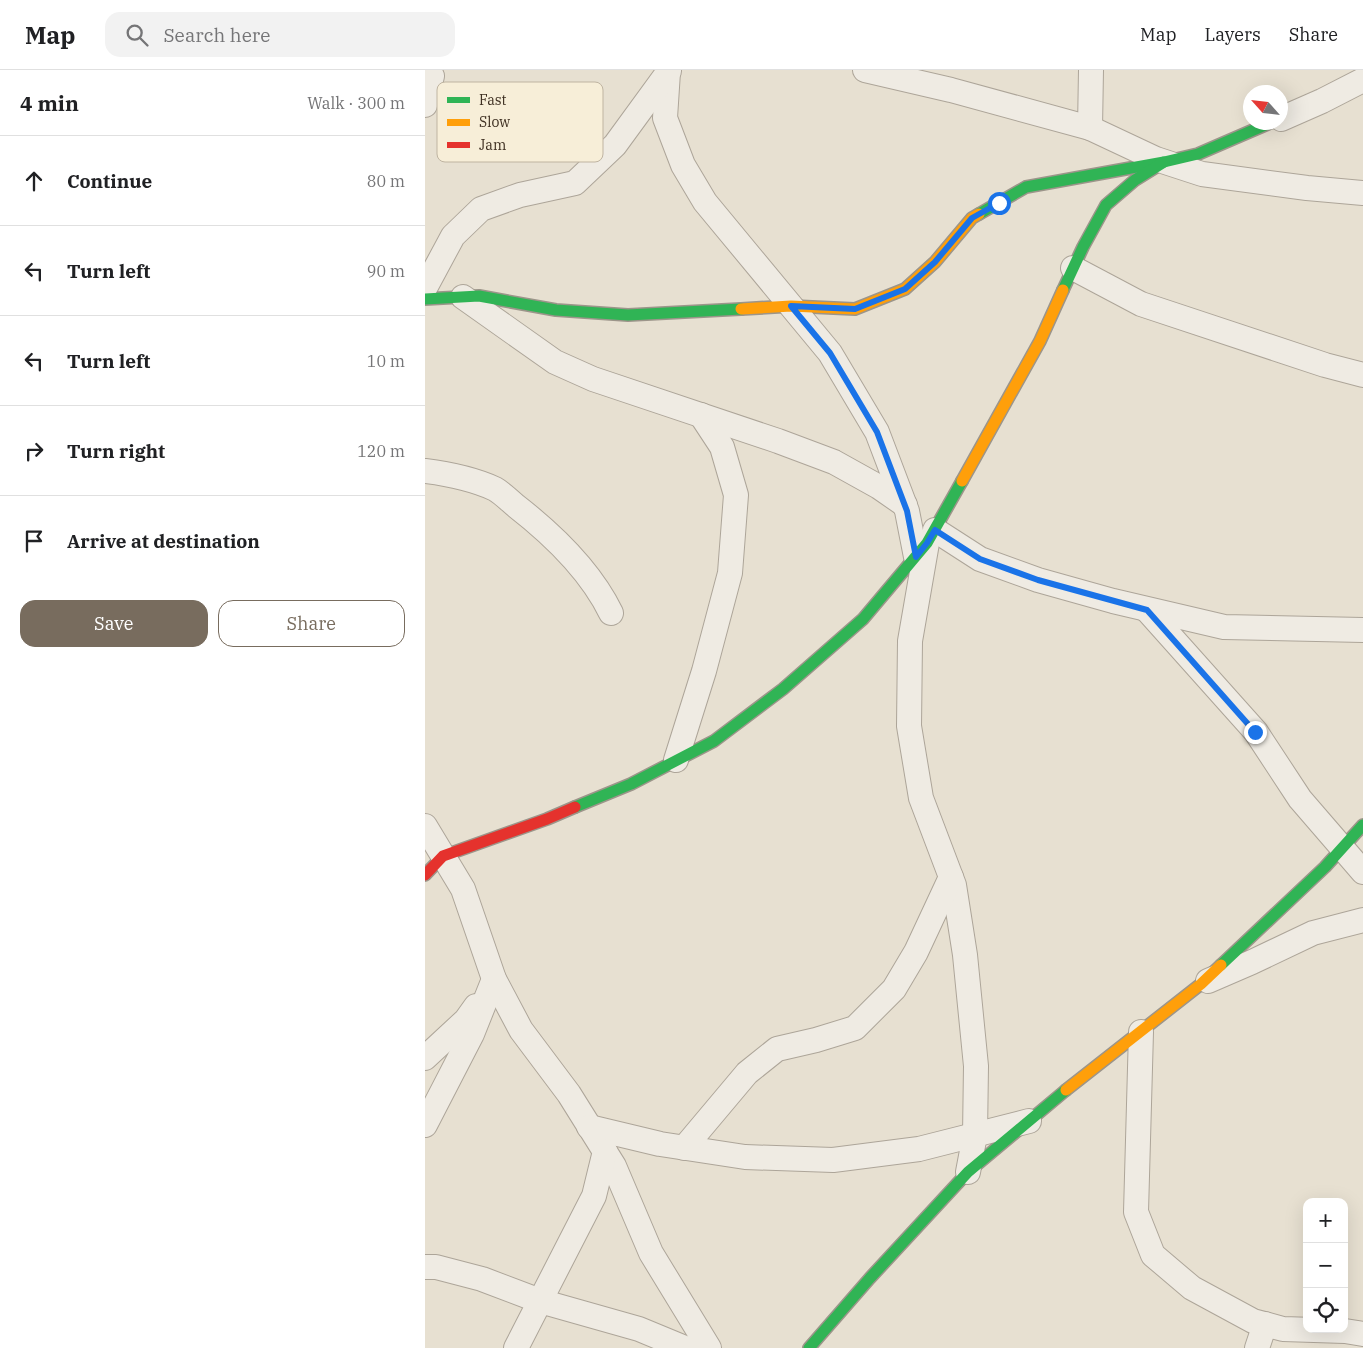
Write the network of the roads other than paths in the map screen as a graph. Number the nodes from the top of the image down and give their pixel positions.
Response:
1 (865, 70) edge
2 (909, 70) edge
3 (1091, 70) edge
4 (669, 71) edge
5 (431, 76) edge
6 (1363, 80) edge
7 (929, 85) junction
8 (425, 105) edge
9 (1288, 116) edge
10 (1090, 128) junction
11 (1253, 130) edge
12 (603, 156) edge
13 (597, 162) edge
14 (1164, 162) junction
15 (1363, 192) edge
16 (1073, 268) junction
17 (425, 288) edge
18 (463, 297) junction
19 (425, 299) edge
20 (791, 306) junction
21 (1363, 375) edge
22 (701, 415) junction
23 (425, 471) edge
24 (905, 505) junction
25 (926, 543) junction
26 (1147, 610) junction
27 (611, 613) dead end
28 (1363, 630) edge
29 (676, 760) junction
30 (1363, 825) edge
31 (425, 826) edge
32 (1342, 849) junction
33 (443, 856) junction
34 (1363, 872) edge
35 (425, 875) edge
36 (951, 877) junction
37 (1363, 920) edge
38 (494, 979) junction
39 (1201, 984) junction
40 (1141, 1032) junction
41 (425, 1058) edge
42 (1029, 1121) junction
43 (425, 1125) edge
44 (589, 1127) junction
45 (975, 1135) junction
46 (684, 1148) junction
47 (605, 1151) junction
48 (968, 1172) junction
49 (425, 1266) edge
50 (540, 1301) junction
51 (1265, 1324) junction
52 (1363, 1334) edge
53 (516, 1348) edge
54 (685, 1348) edge
55 (709, 1348) edge
56 (809, 1348) edge
57 (1257, 1348) edge

1 - 7 street
2 - 7 street
3 - 10 street
4 - 12 street
4 - 20 street
5 - 8 street
6 - 9 street
7 - 10 street
10 - 14 street
11 - 14 street
13 - 17 street
14 - 15 street
14 - 16 street
14 - 20 street
16 - 21 street
16 - 25 street
18 - 19 street
18 - 20 street
18 - 22 street
20 - 24 street
22 - 24 street
22 - 29 street
23 - 27 street
24 - 25 street
25 - 26 street
25 - 29 street
25 - 36 street
26 - 28 street
26 - 32 street
29 - 33 street
30 - 32 street
31 - 33 street
32 - 34 street
32 - 39 street
33 - 35 street
33 - 38 street
36 - 45 street
36 - 46 street
37 - 39 street
38 - 41 street
38 - 43 street
38 - 44 street
39 - 40 street
40 - 42 street
40 - 51 street
42 - 45 street
42 - 48 street
44 - 46 street
44 - 47 street
45 - 46 street
45 - 48 street
47 - 50 street
47 - 55 street
48 - 56 street
49 - 50 street
50 - 53 street
50 - 54 street
51 - 52 street
51 - 57 street

